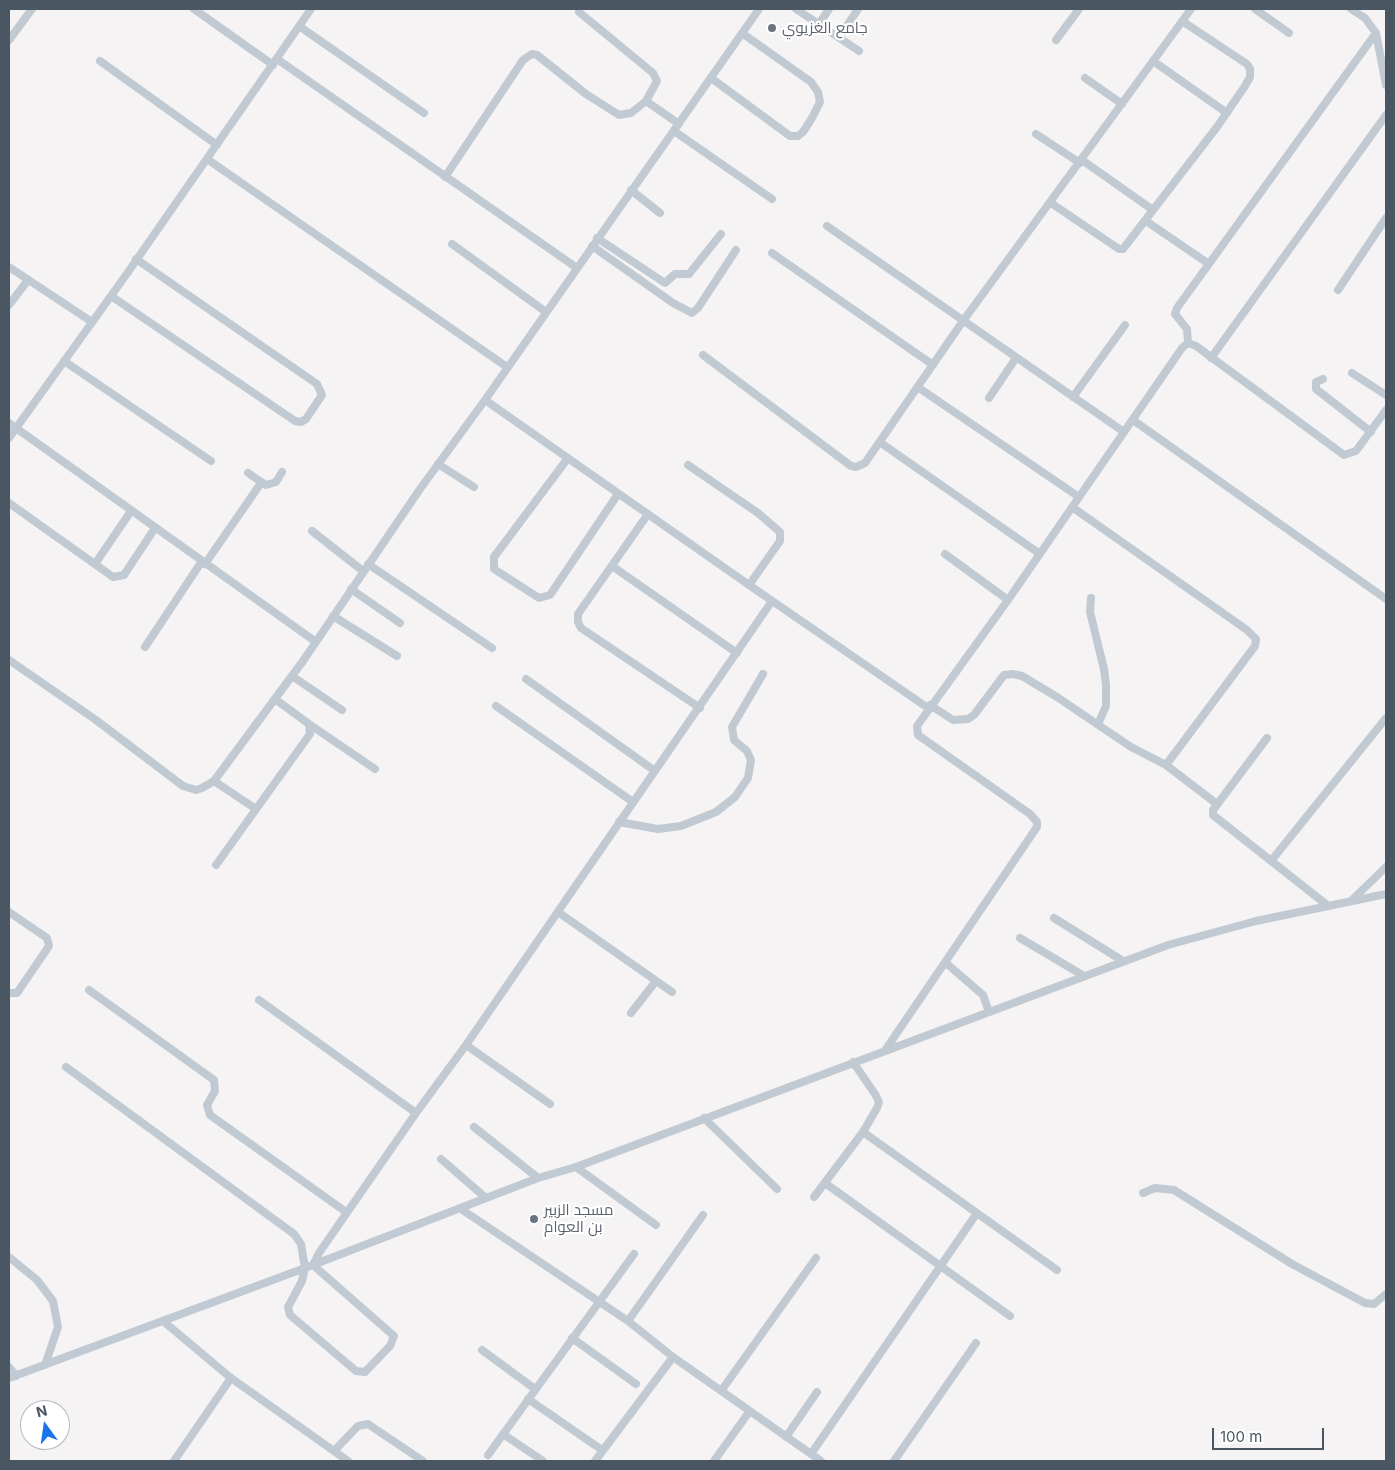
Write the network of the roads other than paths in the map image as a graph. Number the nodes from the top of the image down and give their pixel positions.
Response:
1 (32, 9) edge
2 (194, 9) edge
3 (312, 9) edge
4 (759, 9) edge
5 (796, 9) edge
6 (829, 9) edge
7 (858, 9) edge
8 (1079, 9) edge
9 (1191, 9) edge
10 (1255, 9) edge
11 (1351, 9) edge
12 (578, 12) dead end
13 (1182, 21) junction
14 (819, 24) junction
15 (299, 26) junction
16 (742, 33) junction
17 (1289, 33) dead end
18 (1376, 33) junction
19 (840, 38) junction
20 (9, 40) edge
21 (1056, 40) dead end
22 (859, 51) dead end
23 (100, 61) dead end
24 (1153, 61) junction
25 (275, 62) junction
26 (711, 78) junction
27 (1085, 78) dead end
28 (1386, 85) edge
29 (646, 101) junction
30 (1122, 104) junction
31 (424, 113) dead end
32 (1227, 113) junction
33 (1386, 115) edge
34 (676, 127) junction
35 (1036, 134) dead end
36 (217, 145) junction
37 (207, 159) junction
38 (1081, 162) junction
39 (445, 177) junction
40 (631, 190) junction
41 (772, 199) dead end
42 (1051, 203) junction
43 (1154, 210) junction
44 (660, 213) dead end
45 (1386, 218) edge
46 (1146, 221) junction
47 (827, 226) dead end
48 (721, 234) dead end
49 (597, 238) junction
50 (452, 244) dead end
51 (592, 246) junction
52 (736, 250) dead end
53 (772, 252) dead end
54 (136, 259) junction
55 (1209, 264) junction
56 (9, 267) edge
57 (577, 268) junction
58 (28, 280) junction
59 (1338, 290) dead end
60 (111, 296) junction
61 (9, 305) edge
62 (546, 312) junction
63 (92, 322) junction
64 (963, 322) junction
65 (1125, 325) dead end
66 (1188, 344) junction
67 (704, 355) dead end
68 (1016, 358) junction
69 (1211, 358) junction
70 (64, 361) junction
71 (934, 365) junction
72 (508, 367) junction
73 (1352, 373) dead end
74 (1323, 379) dead end
75 (918, 388) junction
76 (1386, 396) edge
77 (1073, 397) junction
78 (989, 398) dead end
79 (485, 400) junction
80 (1386, 410) edge
81 (1133, 420) junction
82 (12, 426) edge
83 (1124, 432) junction
84 (1371, 432) junction
85 (9, 438) edge
86 (881, 443) junction
87 (568, 458) junction
88 (211, 460) dead end
89 (438, 464) junction
90 (688, 465) dead end
91 (282, 472) dead end
92 (248, 473) dead end
93 (261, 483) junction
94 (474, 487) dead end
95 (618, 494) junction
96 (1079, 498) junction
97 (9, 503) edge
98 (1072, 508) junction
99 (132, 511) junction
100 (648, 514) junction
101 (155, 528) junction
102 (312, 531) dead end
103 (945, 554) dead end
104 (1040, 554) junction
105 (204, 562) junction
106 (94, 564) junction
107 (612, 566) junction
108 (366, 568) junction
109 (749, 586) junction
110 (351, 589) junction
111 (1091, 598) dead end
112 (1386, 599) edge
113 (1008, 600) junction
114 (772, 601) junction
115 (334, 616) junction
116 (400, 623) dead end
117 (316, 642) junction
118 (145, 646) dead end
119 (492, 648) dead end
120 (737, 653) junction
121 (397, 656) dead end
122 (9, 660) edge
123 (763, 674) dead end
124 (292, 676) junction
125 (526, 679) dead end
126 (275, 699) junction
127 (496, 706) dead end
128 (929, 706) junction
129 (700, 708) junction
130 (342, 710) dead end
131 (1386, 718) edge
132 (309, 724) junction
133 (1098, 724) junction
134 (1267, 738) dead end
135 (1166, 765) junction
136 (375, 769) dead end
137 (655, 770) junction
138 (214, 781) junction
139 (633, 802) junction
140 (1217, 804) junction
141 (256, 809) junction
142 (619, 822) junction
143 (1271, 860) junction
144 (216, 865) dead end
145 (1386, 867) edge
146 (1386, 894) edge
147 (1351, 901) junction
148 (1327, 905) junction
149 (9, 912) edge
150 (558, 912) junction
151 (1054, 918) dead end
152 (1020, 938) dead end
153 (1123, 961) junction
154 (946, 963) junction
155 (1084, 976) junction
156 (656, 981) junction
157 (90, 990) dead end
158 (672, 992) dead end
159 (9, 994) edge
160 (259, 1000) dead end
161 (989, 1012) junction
162 (631, 1013) dead end
163 (466, 1045) junction
164 (886, 1050) junction
165 (853, 1062) junction
166 (66, 1067) dead end
167 (550, 1104) dead end
168 (416, 1113) junction
169 (704, 1118) junction
170 (474, 1127) dead end
171 (863, 1132) junction
172 (441, 1159) dead end
173 (576, 1167) junction
174 (538, 1178) junction
175 (825, 1183) junction
176 (777, 1189) dead end
177 (1143, 1193) dead end
178 (814, 1197) dead end
179 (486, 1198) junction
180 (461, 1209) junction
181 (346, 1212) junction
182 (977, 1213) junction
183 (703, 1215) dead end
184 (656, 1225) dead end
185 (634, 1254) dead end
186 (9, 1257) edge
187 (816, 1258) dead end
188 (940, 1264) junction
189 (313, 1265) junction
190 (305, 1268) junction
191 (1057, 1270) dead end
192 (1386, 1294) edge
193 (598, 1301) junction
194 (1010, 1316) dead end
195 (163, 1321) junction
196 (628, 1321) junction
197 (572, 1338) junction
198 (976, 1343) dead end
199 (482, 1350) dead end
200 (673, 1356) junction
201 (45, 1365) junction
202 (9, 1367) edge
203 (12, 1377) edge
204 (231, 1378) junction
205 (636, 1384) dead end
206 (535, 1389) junction
207 (721, 1391) junction
208 (817, 1392) dead end
209 (528, 1399) junction
210 (749, 1412) junction
211 (503, 1434) junction
212 (786, 1437) junction
213 (602, 1450) junction
214 (488, 1454) dead end
215 (811, 1454) junction
216 (337, 1456) edge
217 (174, 1461) edge
218 (348, 1461) edge
219 (423, 1461) edge
220 (542, 1461) edge
221 (595, 1461) edge
222 (714, 1461) edge
223 (822, 1461) edge
224 (894, 1461) edge

1 - 20 street
2 - 25 street
3 - 15 street
4 - 16 street
5 - 14 street
6 - 14 street
7 - 19 street
8 - 21 street
9 - 13 street
10 - 17 street
11 - 18 street
12 - 29 street
13 - 24 street
13 - 32 street
14 - 19 street
15 - 25 street
15 - 31 street
16 - 26 street
16 - 26 street
18 - 28 street
18 - 55 street
19 - 22 street
23 - 36 street
24 - 30 street
24 - 32 street
25 - 36 street
25 - 39 street
26 - 34 street
27 - 30 street
29 - 34 street
29 - 39 street
30 - 38 street
32 - 43 street
33 - 69 street
34 - 40 street
34 - 41 street
35 - 38 street
36 - 37 street
37 - 54 street
37 - 72 street
38 - 42 street
38 - 43 street
39 - 57 street
40 - 44 street
40 - 49 street
42 - 46 street
42 - 64 street
43 - 46 street
45 - 59 street
46 - 55 street
47 - 64 street
48 - 49 street
49 - 51 street
50 - 62 street
51 - 52 street
51 - 57 street
53 - 71 street
54 - 60 street
54 - 60 street
55 - 66 street
56 - 58 street
57 - 62 street
58 - 61 street
58 - 63 street
60 - 63 street
62 - 72 street
63 - 70 street
64 - 68 street
64 - 71 street
65 - 77 street
66 - 69 street
66 - 81 street
67 - 86 street
68 - 77 street
68 - 78 street
69 - 84 street
70 - 82 street
70 - 88 street
71 - 75 street
72 - 79 street
73 - 76 street
74 - 84 street
75 - 86 street
75 - 96 street
77 - 83 street
79 - 87 street
79 - 89 street
80 - 84 street
81 - 83 street
81 - 112 street
82 - 85 street
82 - 99 street
83 - 96 street
86 - 104 street
87 - 95 street
87 - 95 street
89 - 94 street
89 - 108 street
90 - 109 street
91 - 93 street
92 - 93 street
93 - 105 street
95 - 100 street
96 - 98 street
97 - 106 street
98 - 104 street
98 - 135 street
99 - 101 street
99 - 106 street
100 - 107 street
100 - 109 street
101 - 105 street
101 - 106 street
102 - 108 street
103 - 113 street
104 - 113 street
105 - 117 street
105 - 118 street
107 - 120 street
107 - 129 street
108 - 110 street
108 - 119 street
109 - 114 street
110 - 115 street
110 - 116 street
111 - 133 street
113 - 128 street
114 - 120 street
114 - 128 street
115 - 117 street
115 - 121 street
117 - 124 street
120 - 129 street
122 - 138 street
123 - 142 street
124 - 126 street
124 - 130 street
125 - 137 street
126 - 132 street
126 - 138 street
127 - 139 street
128 - 133 street
128 - 154 street
129 - 137 street
131 - 143 street
132 - 136 street
132 - 141 street
133 - 135 street
134 - 140 street
135 - 140 street
137 - 139 street
138 - 141 street
139 - 142 street
140 - 143 street
141 - 144 street
142 - 150 street
143 - 148 street
145 - 147 street
146 - 147 street
147 - 148 street
148 - 153 street
149 - 159 street
150 - 156 street
150 - 163 street
151 - 153 street
152 - 155 street
153 - 155 street
154 - 161 street
154 - 164 street
155 - 161 street
156 - 158 street
156 - 162 street
157 - 181 street
160 - 168 street
161 - 164 street
163 - 167 street
163 - 168 street
164 - 165 street
165 - 169 street
165 - 171 street
166 - 190 street
168 - 181 street
169 - 173 street
169 - 176 street
170 - 174 street
171 - 175 street
171 - 182 street
172 - 179 street
173 - 174 street
173 - 184 street
174 - 179 street
175 - 178 street
175 - 188 street
177 - 192 street
179 - 180 street
180 - 189 street
180 - 193 street
181 - 189 street
182 - 188 street
182 - 191 street
183 - 196 street
185 - 193 street
186 - 201 street
187 - 207 street
188 - 194 street
188 - 215 street
189 - 190 street
189 - 190 street
190 - 195 street
193 - 196 street
193 - 197 street
195 - 201 street
195 - 204 street
196 - 200 street
197 - 205 street
197 - 206 street
198 - 224 street
199 - 206 street
200 - 207 street
200 - 213 street
201 - 203 street
202 - 203 street
204 - 216 street
204 - 217 street
206 - 209 street
207 - 210 street
208 - 212 street
209 - 211 street
209 - 213 street
210 - 212 street
210 - 222 street
211 - 214 street
211 - 220 street
212 - 215 street
213 - 221 street
215 - 223 street
216 - 218 street
216 - 219 street

